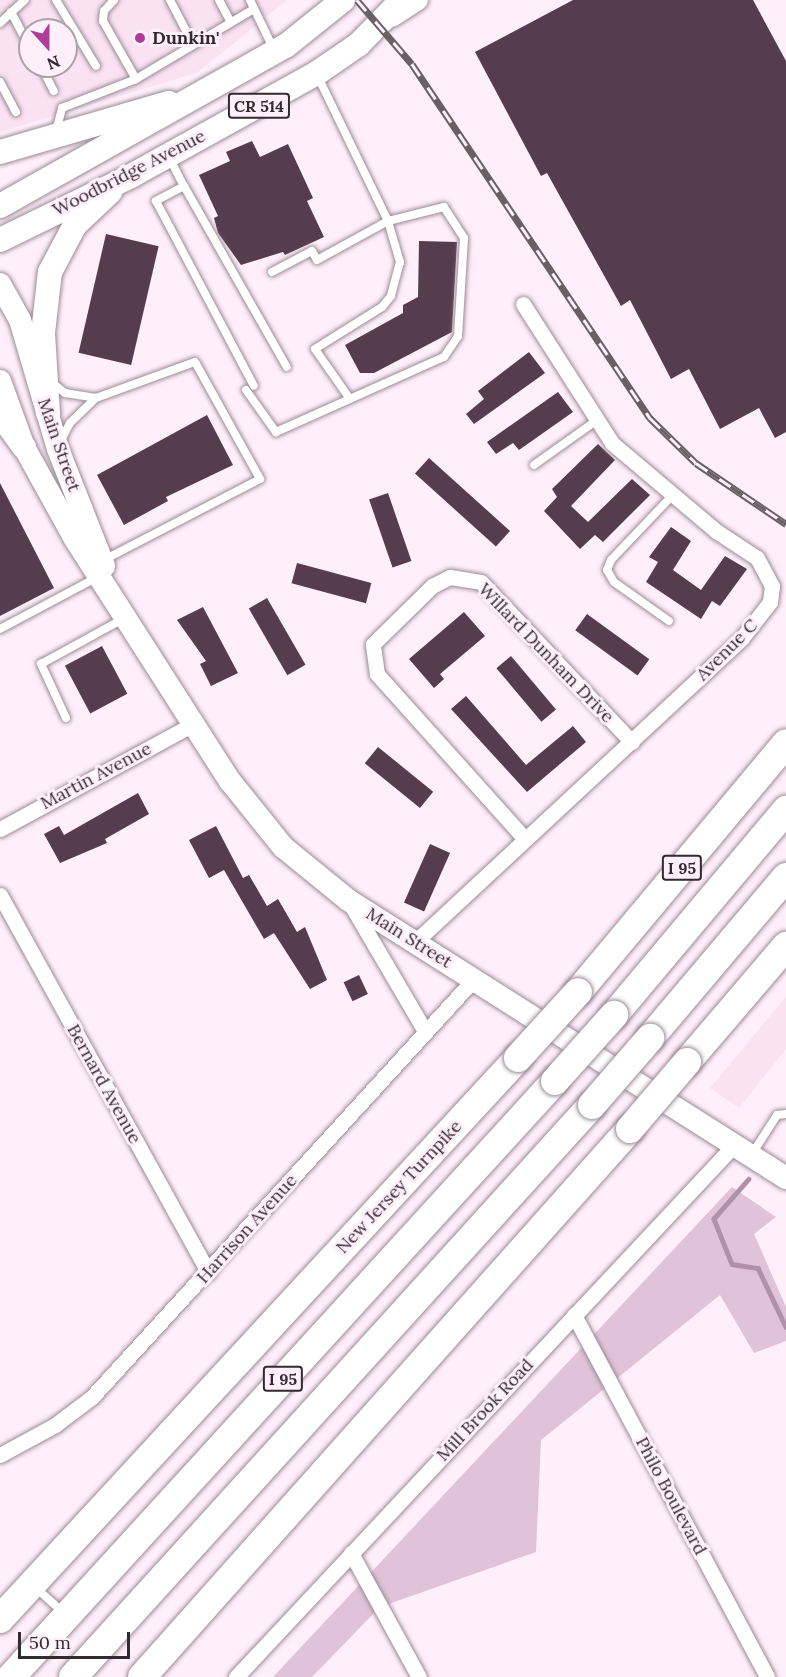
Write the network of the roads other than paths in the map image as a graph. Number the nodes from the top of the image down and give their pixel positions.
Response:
1 (25, 0) edge
2 (56, 0) edge
3 (170, 0) edge
4 (219, 0) edge
5 (250, 0) edge
6 (343, 0) edge
7 (402, 0) edge
8 (418, 0) edge
9 (112, 1) edge
10 (254, 9) junction
11 (11, 12) junction
12 (230, 21) junction
13 (0, 23) edge
14 (18, 25) edge
15 (380, 25) junction
16 (192, 42) junction
17 (275, 52) junction
18 (96, 66) dead end
19 (316, 73) junction
20 (47, 78) edge
21 (136, 79) junction
22 (0, 82) edge
23 (219, 85) junction
24 (54, 91) dead end
25 (16, 112) dead end
26 (55, 137) junction
27 (5, 148) edge
28 (168, 155) junction
29 (131, 176) junction
30 (184, 186) junction
31 (0, 206) edge
32 (388, 221) junction
33 (0, 240) edge
34 (272, 272) dead end
35 (0, 284) edge
36 (523, 304) dead end
37 (287, 367) dead end
38 (45, 374) junction
39 (0, 381) edge
40 (96, 398) junction
41 (350, 399) junction
42 (48, 413) junction
43 (0, 414) edge
44 (597, 420) junction
45 (24, 447) junction
46 (58, 449) junction
47 (534, 465) dead end
48 (673, 495) junction
49 (101, 569) junction
50 (124, 611) junction
51 (669, 621) dead end
52 (0, 629) edge
53 (66, 718) dead end
54 (193, 724) junction
55 (632, 742) junction
56 (786, 743) edge
57 (786, 810) edge
58 (0, 829) edge
59 (525, 839) junction
60 (786, 878) edge
61 (0, 895) edge
62 (348, 900) junction
63 (415, 942) junction
64 (786, 946) edge
65 (474, 979) junction
66 (425, 1031) junction
67 (786, 1114) edge
68 (743, 1150) junction
69 (786, 1178) edge
70 (208, 1272) junction
71 (574, 1314) junction
72 (0, 1455) edge
73 (351, 1553) junction
74 (32, 1585) junction
75 (67, 1615) junction
76 (0, 1619) edge
77 (11, 1677) edge
78 (73, 1677) edge
79 (142, 1677) edge
80 (236, 1677) edge
81 (419, 1677) edge
82 (767, 1677) edge

1 - 11 lane
2 - 18 lane
3 - 16 lane
4 - 12 lane
5 - 10 lane
6 - 17 main road, Woodbridge Avenue / CR 514
7 - 15 main road, Woodbridge Avenue / CR 514
8 - 15 street
9 - 21 lane
10 - 12 lane
10 - 17 lane
11 - 13 lane
11 - 14 lane
12 - 16 lane
15 - 19 main road, Woodbridge Avenue / CR 514
16 - 21 lane
17 - 23 main road, Woodbridge Avenue / CR 514
19 - 28 main road, Woodbridge Avenue / CR 514
19 - 32 lane
20 - 24 lane
21 - 26 lane
22 - 25 lane
23 - 26 main road
23 - 31 main road, Woodbridge Avenue / CR 514
26 - 27 main road
28 - 29 main road, Woodbridge Avenue / CR 514
28 - 30 lane
29 - 33 main road, Woodbridge Avenue / CR 514
29 - 38 main road
30 - 37 lane
30 - 41 lane
32 - 34 lane
32 - 41 lane
32 - 41 lane
35 - 42 main road, Main Street
36 - 44 street, Avenue C
38 - 40 lane
38 - 42 main road
39 - 45 main road, Main Street
40 - 46 lane
40 - 49 lane
42 - 46 main road, Main Street
43 - 45 main road
44 - 47 lane
44 - 48 street, Avenue C
45 - 49 main road, Main Street
46 - 49 main road, Main Street
48 - 51 lane
48 - 55 street, Avenue C
49 - 50 main road, Main Street
49 - 52 lane
50 - 53 lane
50 - 54 main road, Main Street
54 - 58 street, Martin Avenue
54 - 62 main road, Main Street
55 - 59 street, Avenue C
55 - 59 street, Willard Dunham Drive
56 - 74 highway, New Jersey Turnpike / I 95, bridge
57 - 75 highway, I 95, bridge
59 - 63 street, Avenue C
60 - 78 highway, I 95, bridge
61 - 70 street, Bernard Avenue
62 - 63 main road, Main Street
62 - 66 street
63 - 65 main road, Main Street
64 - 79 highway, bridge
65 - 66 street, Harrison Avenue
65 - 68 main road, Main Street
66 - 70 street, Harrison Avenue
67 - 68 lane
68 - 69 main road, Main Street
68 - 71 street, Mill Brook Road
70 - 72 street, Harrison Avenue
71 - 73 street, Mill Brook Road
71 - 82 street, Philo Boulevard
73 - 80 street, Mill Brook Road
73 - 81 street
74 - 75 lane
74 - 76 highway, New Jersey Turnpike / I 95
75 - 77 highway, I 95

